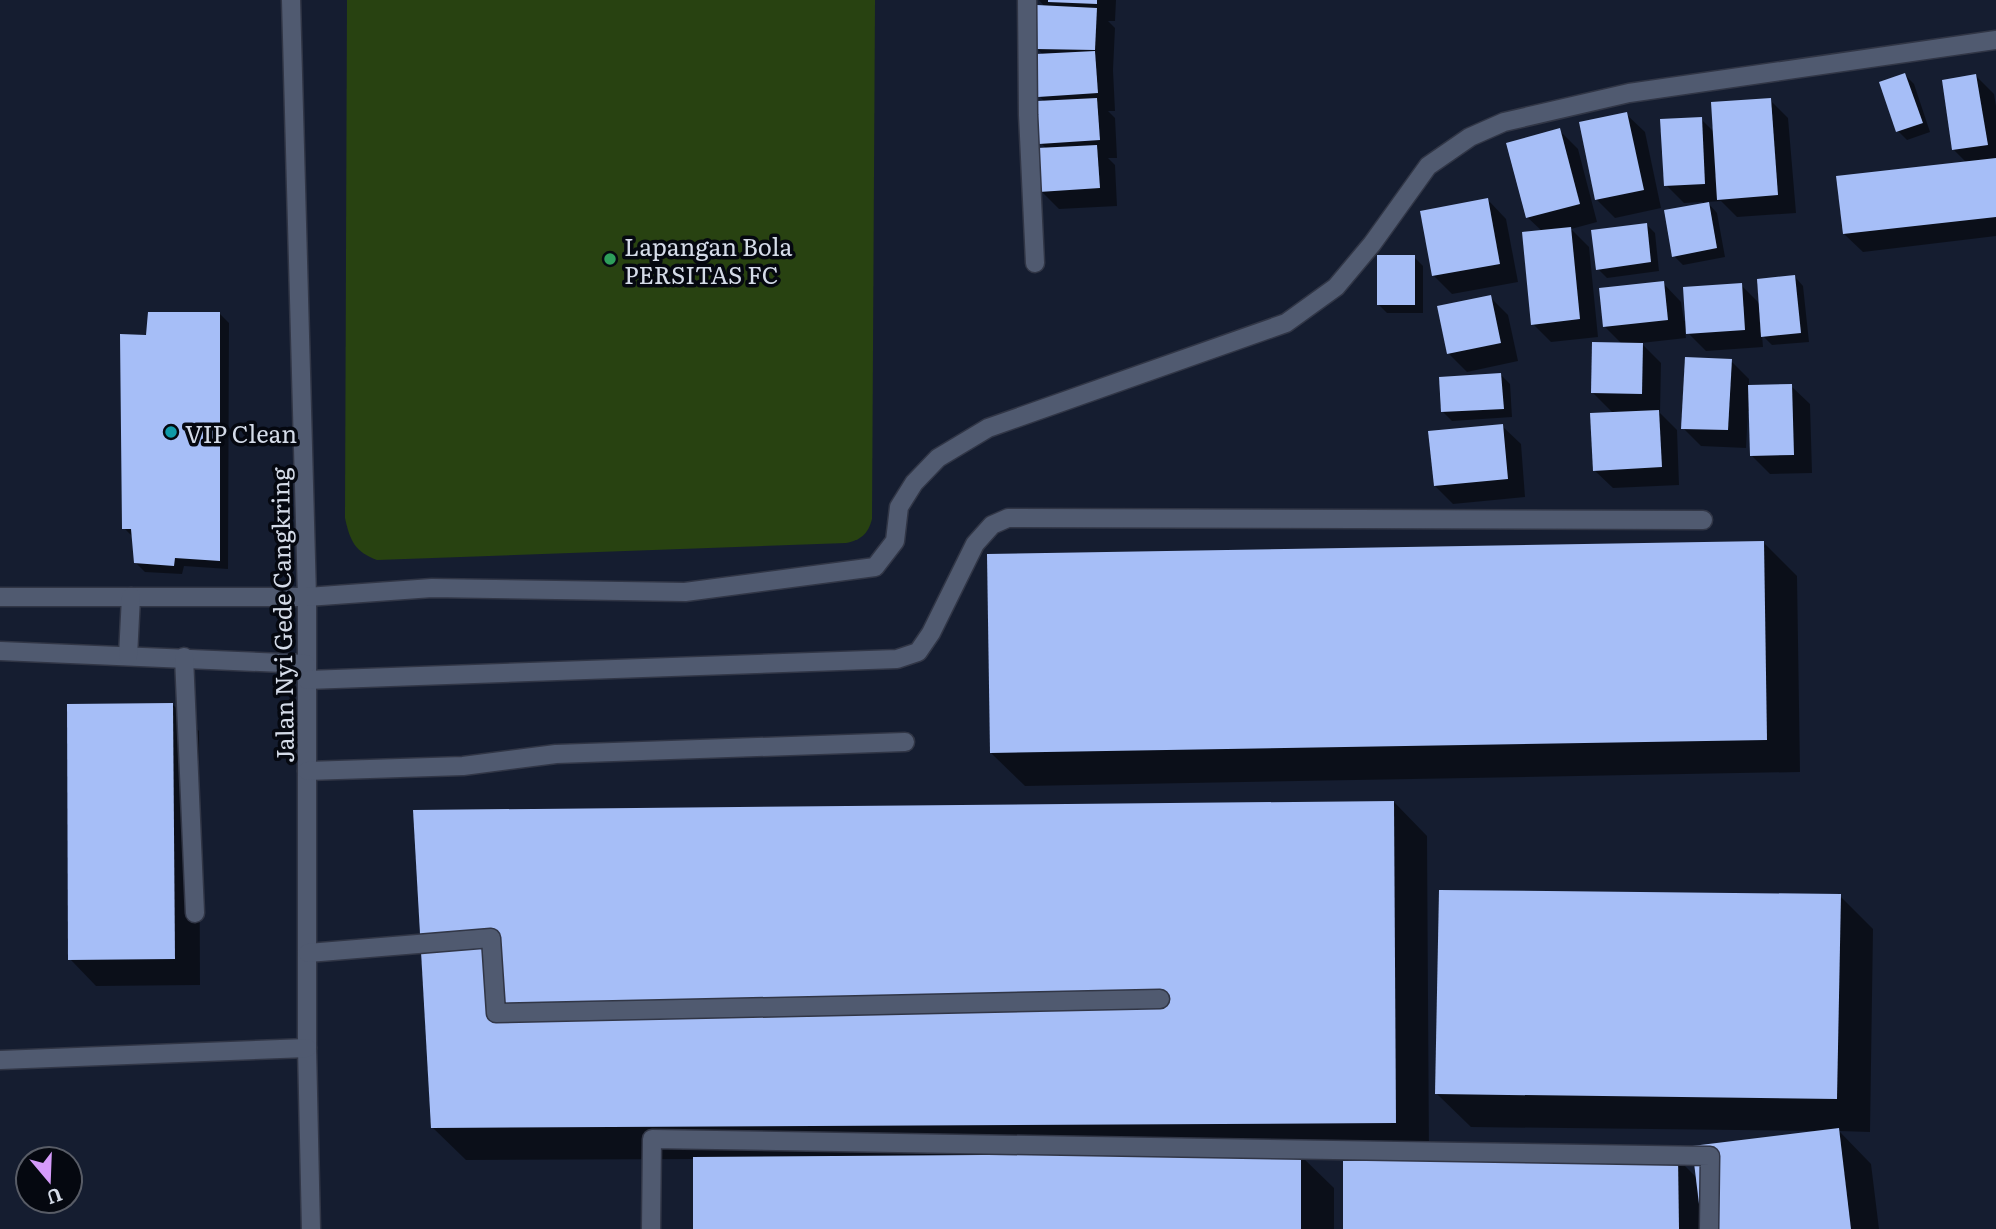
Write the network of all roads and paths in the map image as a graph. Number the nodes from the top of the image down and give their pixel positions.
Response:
1 (291, 0) edge
2 (1027, 0) edge
3 (1996, 40) edge
4 (1035, 263) dead end
5 (1703, 520) dead end
6 (0, 597) edge
7 (131, 597) junction
8 (307, 597) junction
9 (0, 651) edge
10 (128, 656) junction
11 (184, 657) junction
12 (307, 672) junction
13 (905, 742) dead end
14 (307, 771) junction
15 (195, 913) dead end
16 (308, 953) junction
17 (1160, 999) dead end
18 (307, 1048) junction
19 (0, 1060) edge
20 (311, 1229) edge
21 (650, 1229) edge
22 (1709, 1229) edge

1 - 8 street, Jalan Nyi Gede Cangkring
2 - 4 street
3 - 8 street
5 - 12 street
6 - 7 street
7 - 8 street
7 - 10 street
8 - 12 street, Jalan Nyi Gede Cangkring
9 - 10 street
10 - 11 street
11 - 12 street
11 - 15 street
12 - 14 street, Jalan Nyi Gede Cangkring
13 - 14 street
14 - 16 street, Jalan Nyi Gede Cangkring
16 - 17 street
16 - 18 street, Jalan Nyi Gede Cangkring
18 - 19 street
18 - 20 street, Jalan Nyi Gede Cangkring
21 - 22 street

